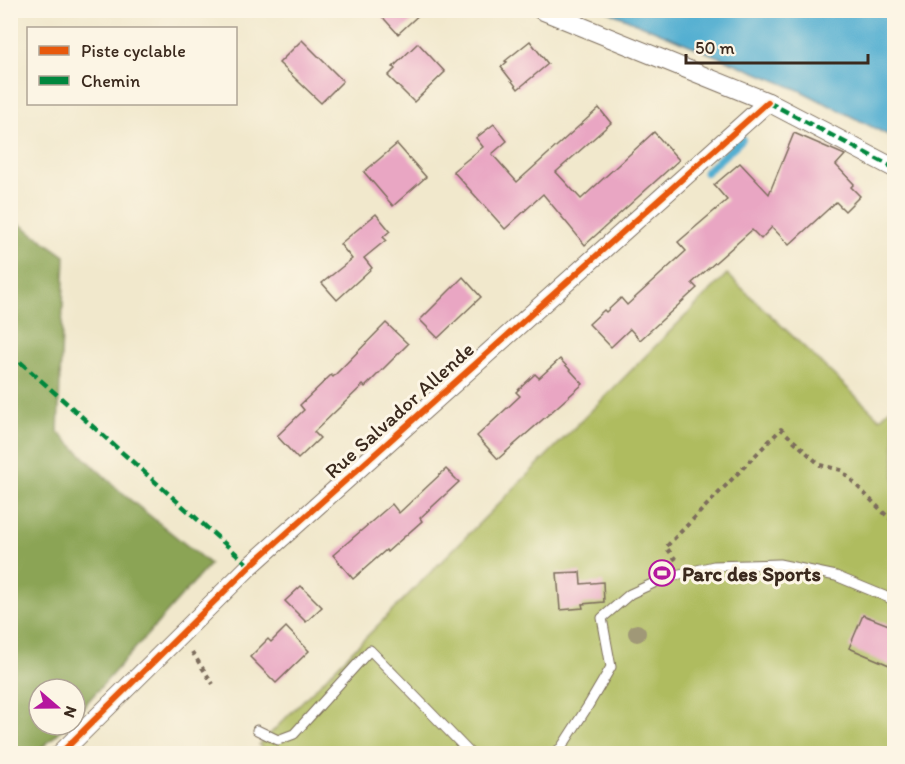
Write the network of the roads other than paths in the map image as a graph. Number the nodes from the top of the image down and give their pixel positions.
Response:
1 (541, 10) edge
2 (768, 102) junction
3 (894, 168) edge
4 (894, 600) edge
5 (257, 730) dead end
6 (60, 753) edge
7 (471, 753) edge
8 (552, 753) edge

1 - 2 street
2 - 3 street
2 - 6 street, Rue Salvador Allende
4 - 8 lane
5 - 7 lane

